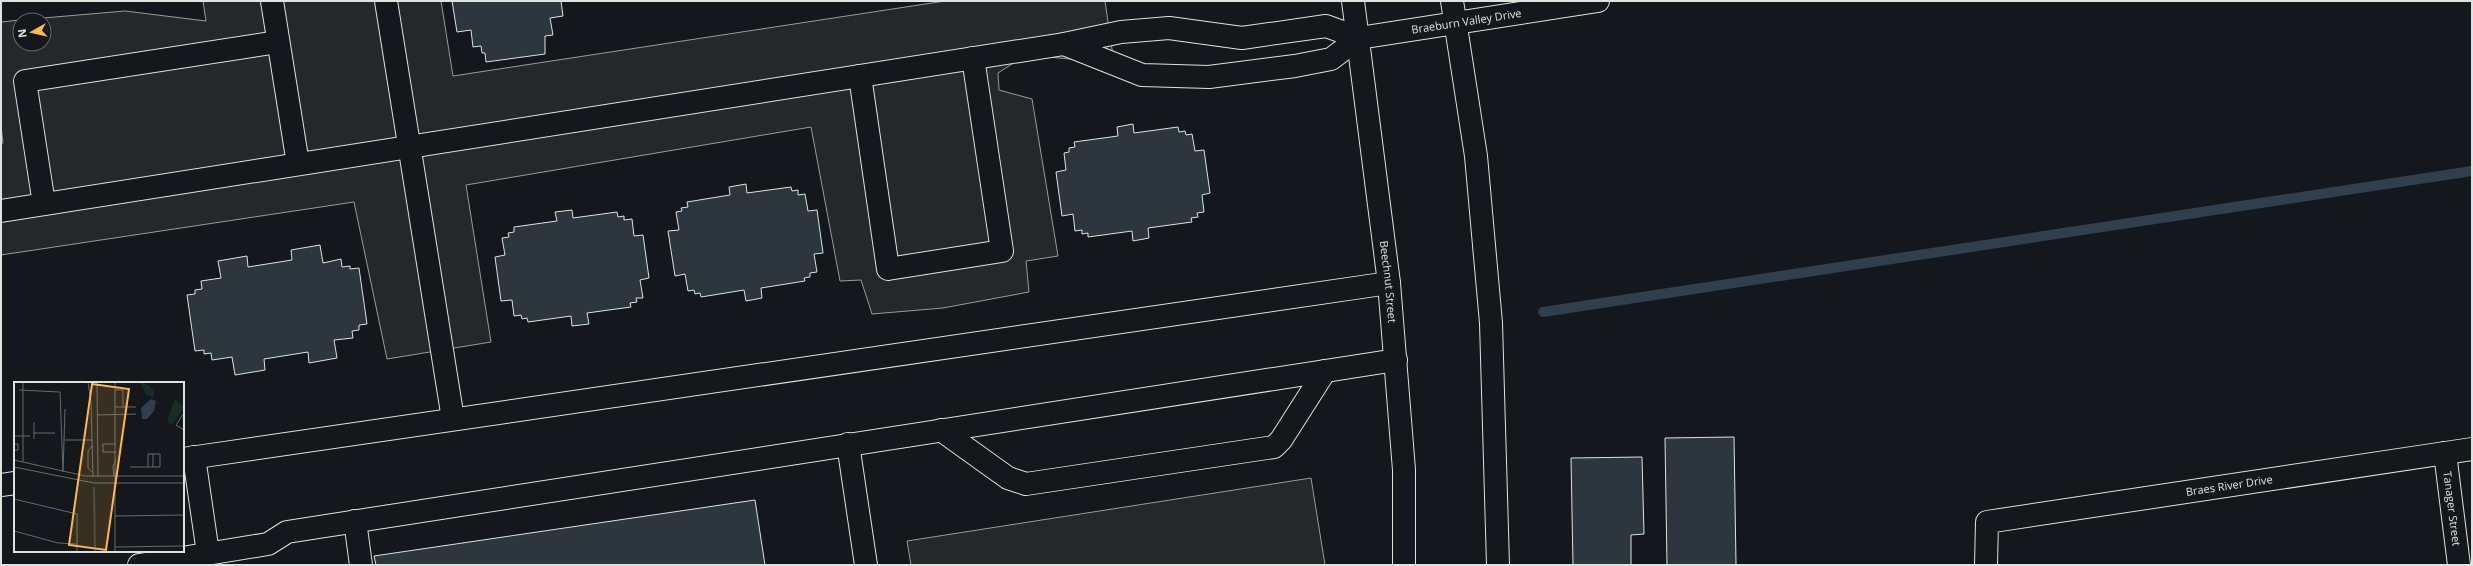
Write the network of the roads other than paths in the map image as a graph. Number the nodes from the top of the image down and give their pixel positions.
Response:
1 (272, 1) edge
2 (386, 1) edge
3 (1353, 1) edge
4 (1452, 1) edge
5 (1598, 1) edge
6 (1455, 23) junction
7 (1242, 38) junction
8 (1359, 38) junction
9 (278, 42) junction
10 (1064, 44) junction
11 (973, 58) junction
12 (1244, 73) junction
13 (860, 76) junction
14 (409, 147) junction
15 (298, 164) junction
16 (44, 204) junction
17 (1, 211) edge
18 (1389, 283) junction
19 (1396, 360) junction
20 (1325, 371) junction
21 (453, 419) junction
22 (941, 430) junction
23 (848, 444) junction
24 (2472, 449) edge
25 (2445, 453) junction
26 (189, 458) edge
27 (14, 483) edge
28 (1, 485) edge
29 (355, 521) junction
30 (208, 553) junction
31 (139, 565) edge
32 (361, 565) edge
33 (866, 565) edge
34 (1404, 565) edge
35 (1498, 565) edge
36 (1986, 565) edge
37 (2459, 565) edge

1 - 9 main road
2 - 14 main road
3 - 8 main road, Beechnut Street
4 - 6 main road
5 - 6 main road, Braeburn Valley Drive
6 - 8 main road, Braeburn Valley Drive
6 - 35 main road
7 - 8 main road
7 - 10 main road
7 - 12 main road
8 - 12 main road
8 - 18 main road, Beechnut Street
9 - 15 main road
9 - 16 main road
10 - 11 main road
10 - 12 main road
11 - 13 main road
11 - 13 main road
13 - 14 main road
14 - 15 main road
14 - 21 main road
15 - 16 main road
16 - 17 main road
18 - 19 main road, Beechnut Street
18 - 21 main road
19 - 20 main road
19 - 34 main road, Beechnut Street
20 - 22 main road
20 - 22 main road
21 - 26 main road
22 - 23 main road
23 - 29 main road
23 - 33 main road
24 - 25 main road, Braes River Drive
25 - 36 main road, Braes River Drive
25 - 37 main road, Tanager Street
26 - 30 main road
27 - 28 main road
29 - 30 main road
29 - 32 main road
30 - 31 main road

